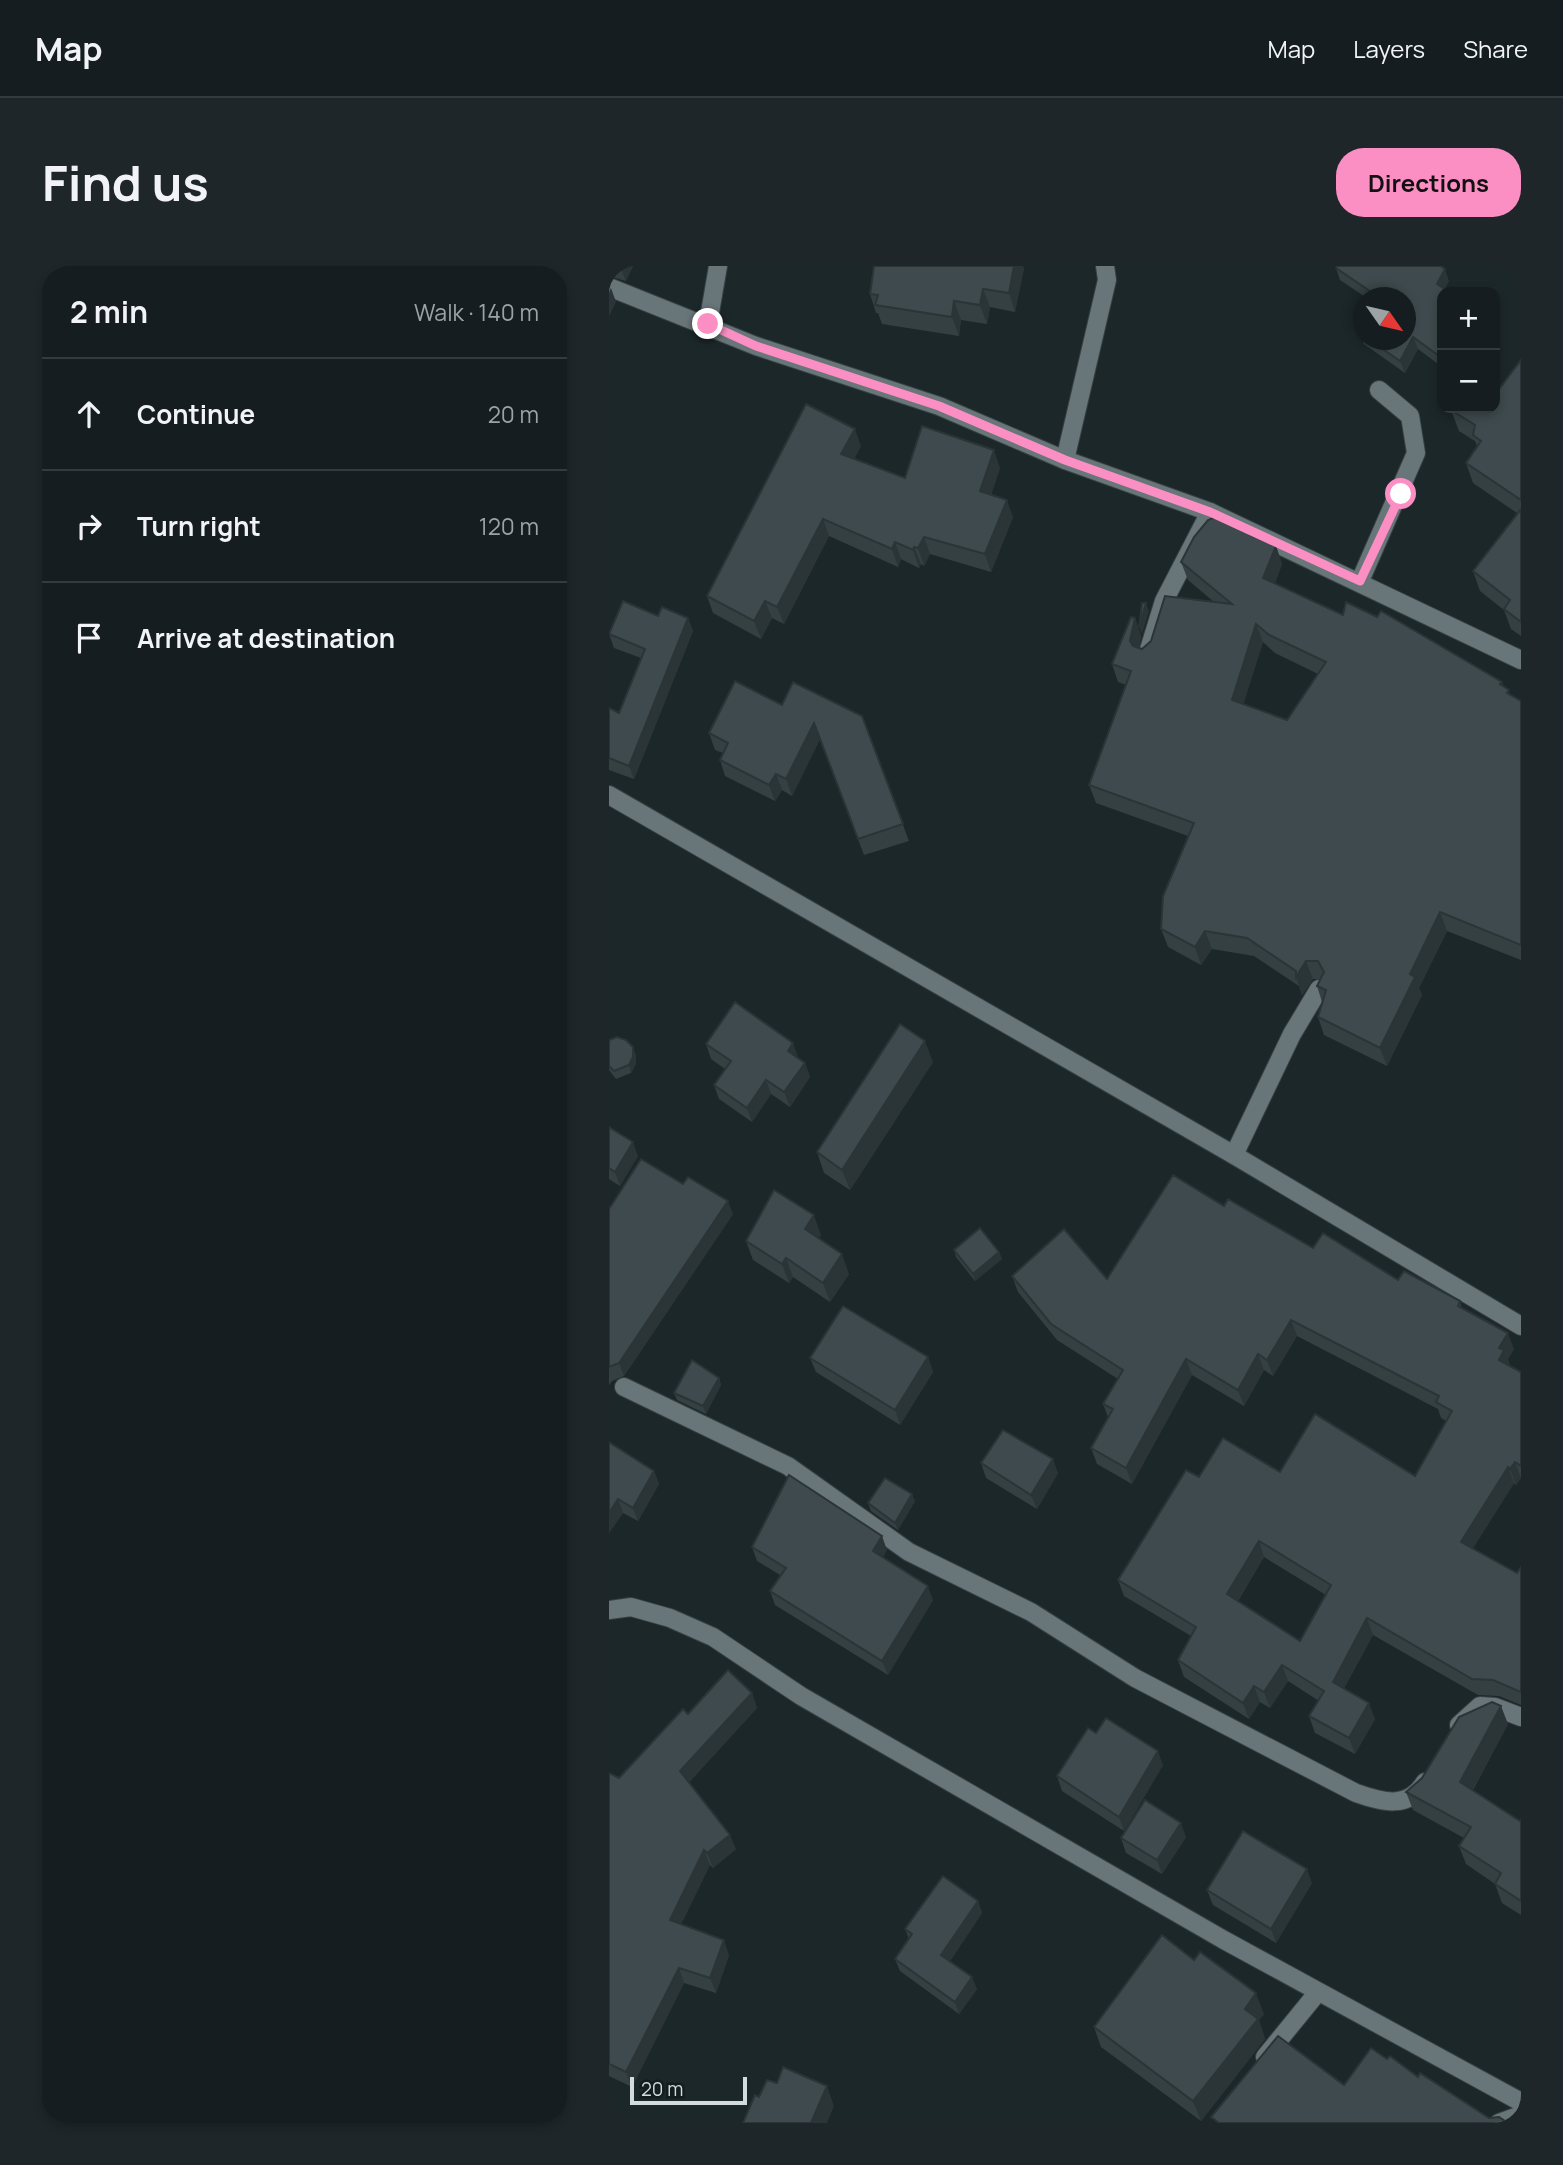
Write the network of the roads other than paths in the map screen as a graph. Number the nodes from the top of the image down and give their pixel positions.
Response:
1 (718, 266) edge
2 (1105, 266) edge
3 (609, 287) edge
4 (708, 324) junction
5 (1379, 390) dead end
6 (1065, 460) junction
7 (1210, 512) junction
8 (1360, 581) junction
9 (1147, 656) edge
10 (1521, 660) edge
11 (609, 795) edge
12 (1319, 989) edge
13 (1234, 1155) junction
14 (1521, 1326) edge
15 (624, 1387) dead end
16 (609, 1610) edge
17 (1521, 1717) edge
18 (1447, 1745) edge
19 (1433, 1768) edge
20 (1318, 1992) junction
21 (1253, 2073) edge
22 (1521, 2102) edge
23 (1521, 2115) edge
24 (1499, 2123) edge

1 - 4 street
2 - 6 street
3 - 4 street
4 - 6 street
5 - 8 street
6 - 7 street
7 - 8 street
7 - 9 street
8 - 10 street
11 - 13 street
12 - 13 street
13 - 14 street
15 - 19 street
16 - 20 street
17 - 18 street
20 - 21 street
20 - 22 street
23 - 24 street

